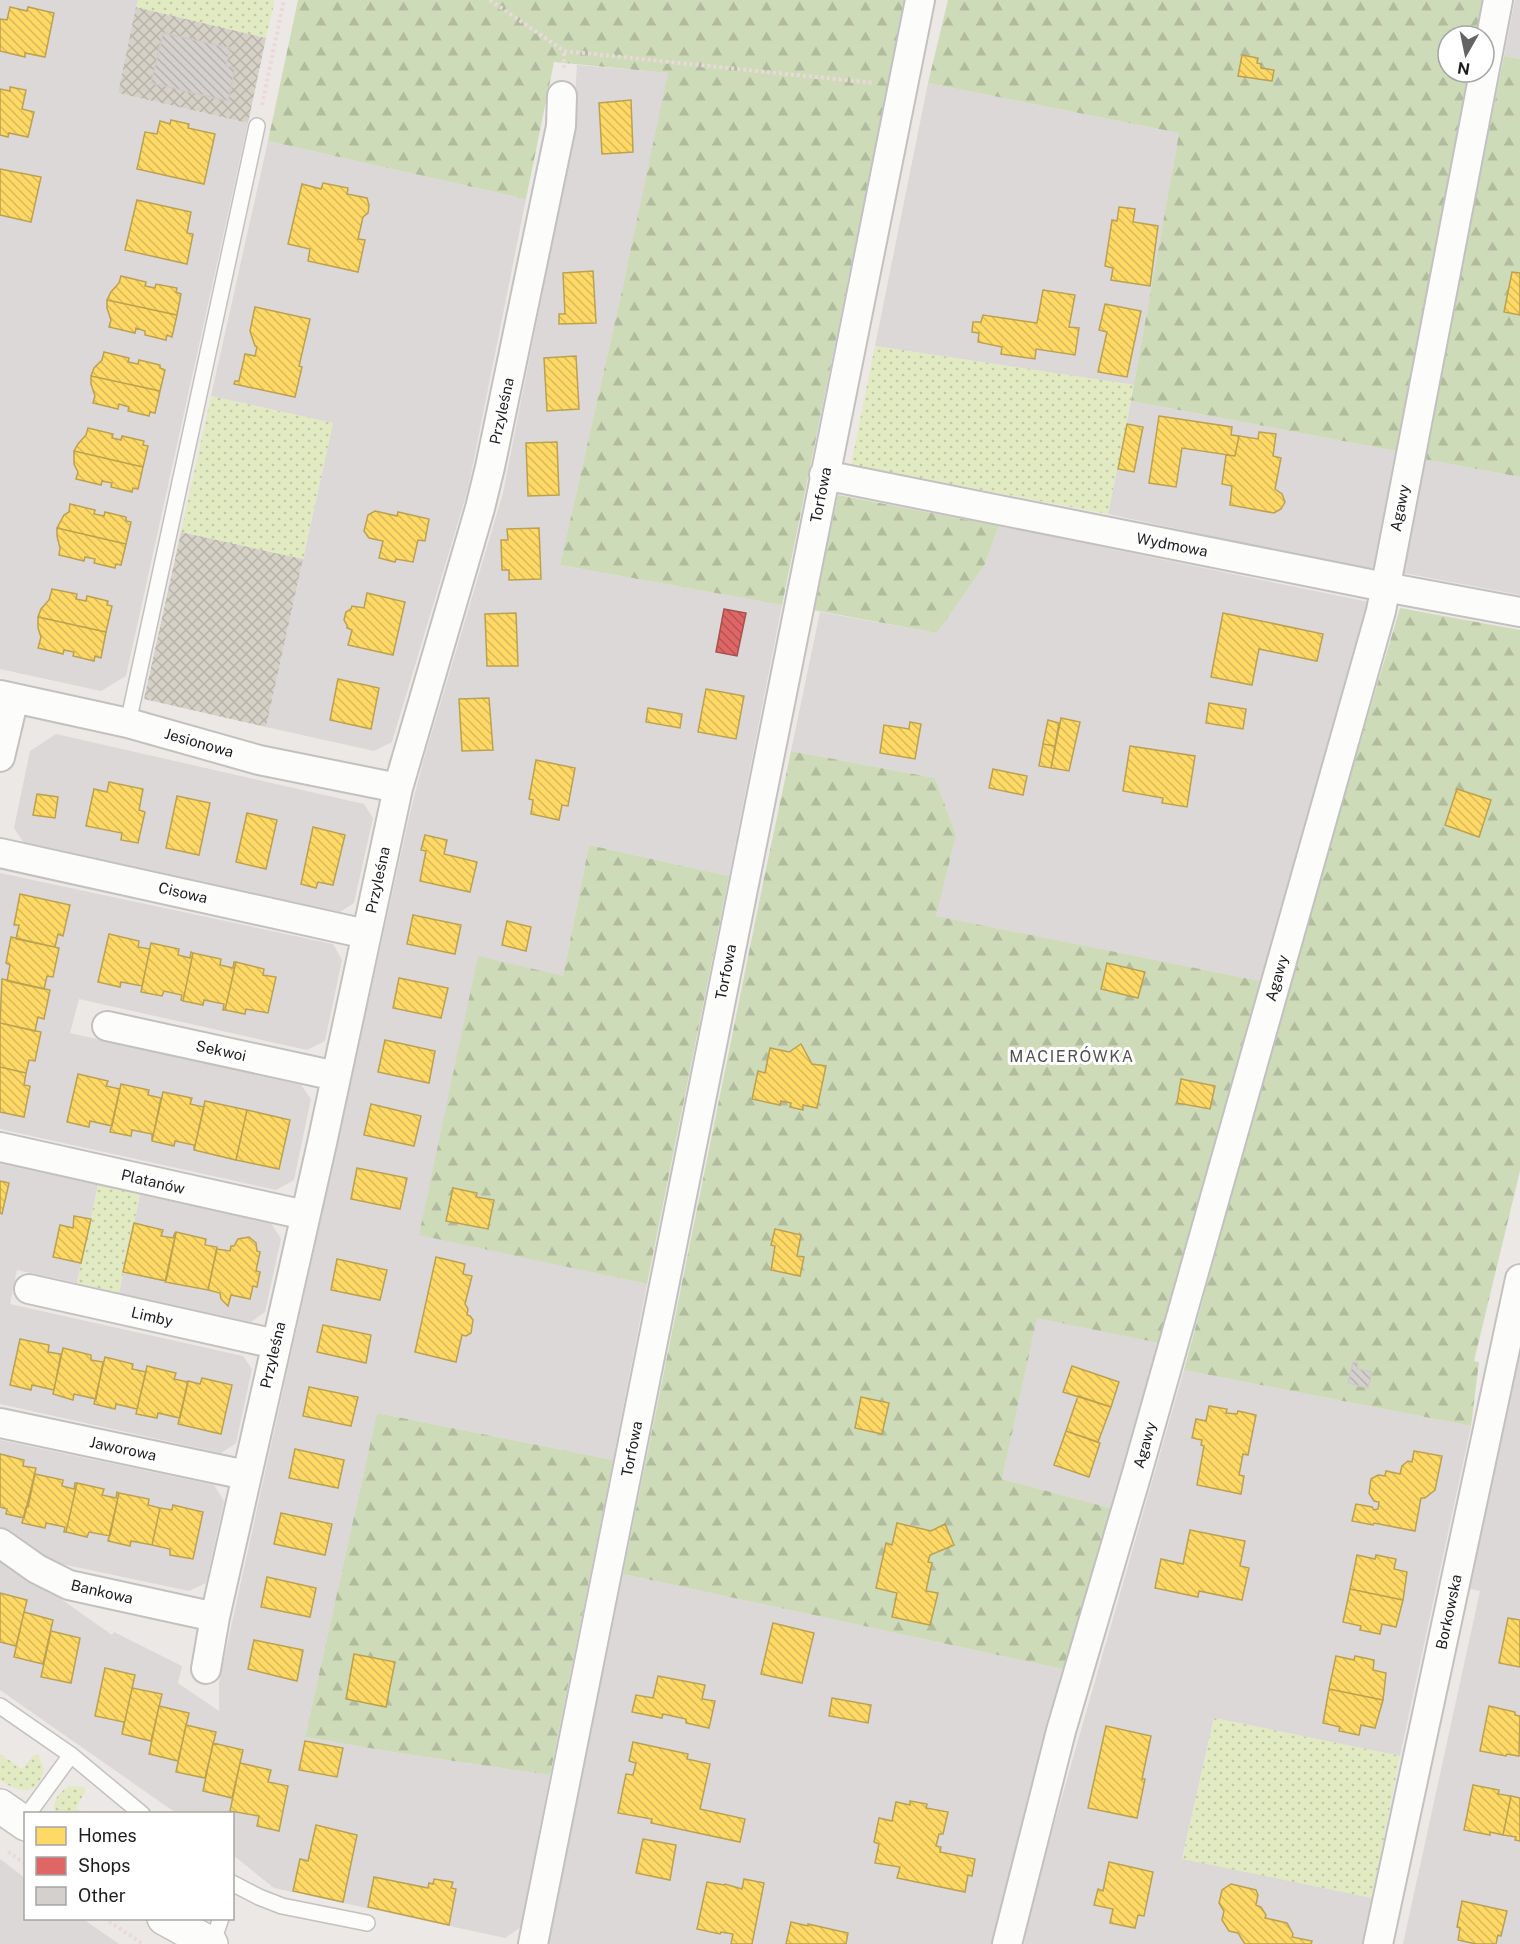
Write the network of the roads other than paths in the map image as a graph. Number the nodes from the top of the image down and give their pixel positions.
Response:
1 (920, 0) edge
2 (1498, 0) edge
3 (562, 96) dead end
4 (257, 126) road end
5 (824, 475) junction
6 (1385, 587) junction
7 (1520, 612) edge
8 (7, 697) edge
9 (128, 723) junction
10 (0, 756) edge
11 (398, 788) junction
12 (0, 853) edge
13 (366, 934) junction
14 (107, 1026) dead end
15 (336, 1076) junction
16 (0, 1147) edge
17 (305, 1215) junction
18 (1520, 1280) edge
19 (29, 1289) dead end
20 (276, 1344) junction
21 (0, 1423) edge
22 (246, 1475) junction
23 (0, 1543) edge
24 (215, 1617) junction
25 (206, 1669) dead end
26 (0, 1706) edge
27 (71, 1755) junction
28 (140, 1812) edge
29 (20, 1816) edge
30 (234, 1884) edge
31 (168, 1920) edge
32 (220, 1920) edge
33 (367, 1923) dead end
34 (212, 1944) edge
35 (533, 1944) edge
36 (1007, 1944) edge
37 (1378, 1944) edge

1 - 5 street, Torfowa
2 - 6 street, Agawy
3 - 11 street, Przyleśna
4 - 9 lane
5 - 6 street, Wydmowa
5 - 35 street, Torfowa
6 - 7 street, Wydmowa
6 - 36 street, Agawy
8 - 9 street, Jesionowa
8 - 10 street
9 - 11 street, Jesionowa
11 - 13 street, Przyleśna
12 - 13 street, Cisowa
13 - 15 street, Przyleśna
14 - 15 street, Sekwoi
15 - 17 street, Przyleśna
16 - 17 street, Platanów
17 - 20 street, Przyleśna
18 - 37 street, Borkowska
19 - 20 street, Limby
20 - 22 street, Przyleśna
21 - 22 street, Jaworowa
22 - 24 street, Przyleśna
23 - 24 street, Bankowa
24 - 25 street, Przyleśna
26 - 27 lane
27 - 28 lane
27 - 29 lane
30 - 33 lane
31 - 34 street
32 - 34 lane

